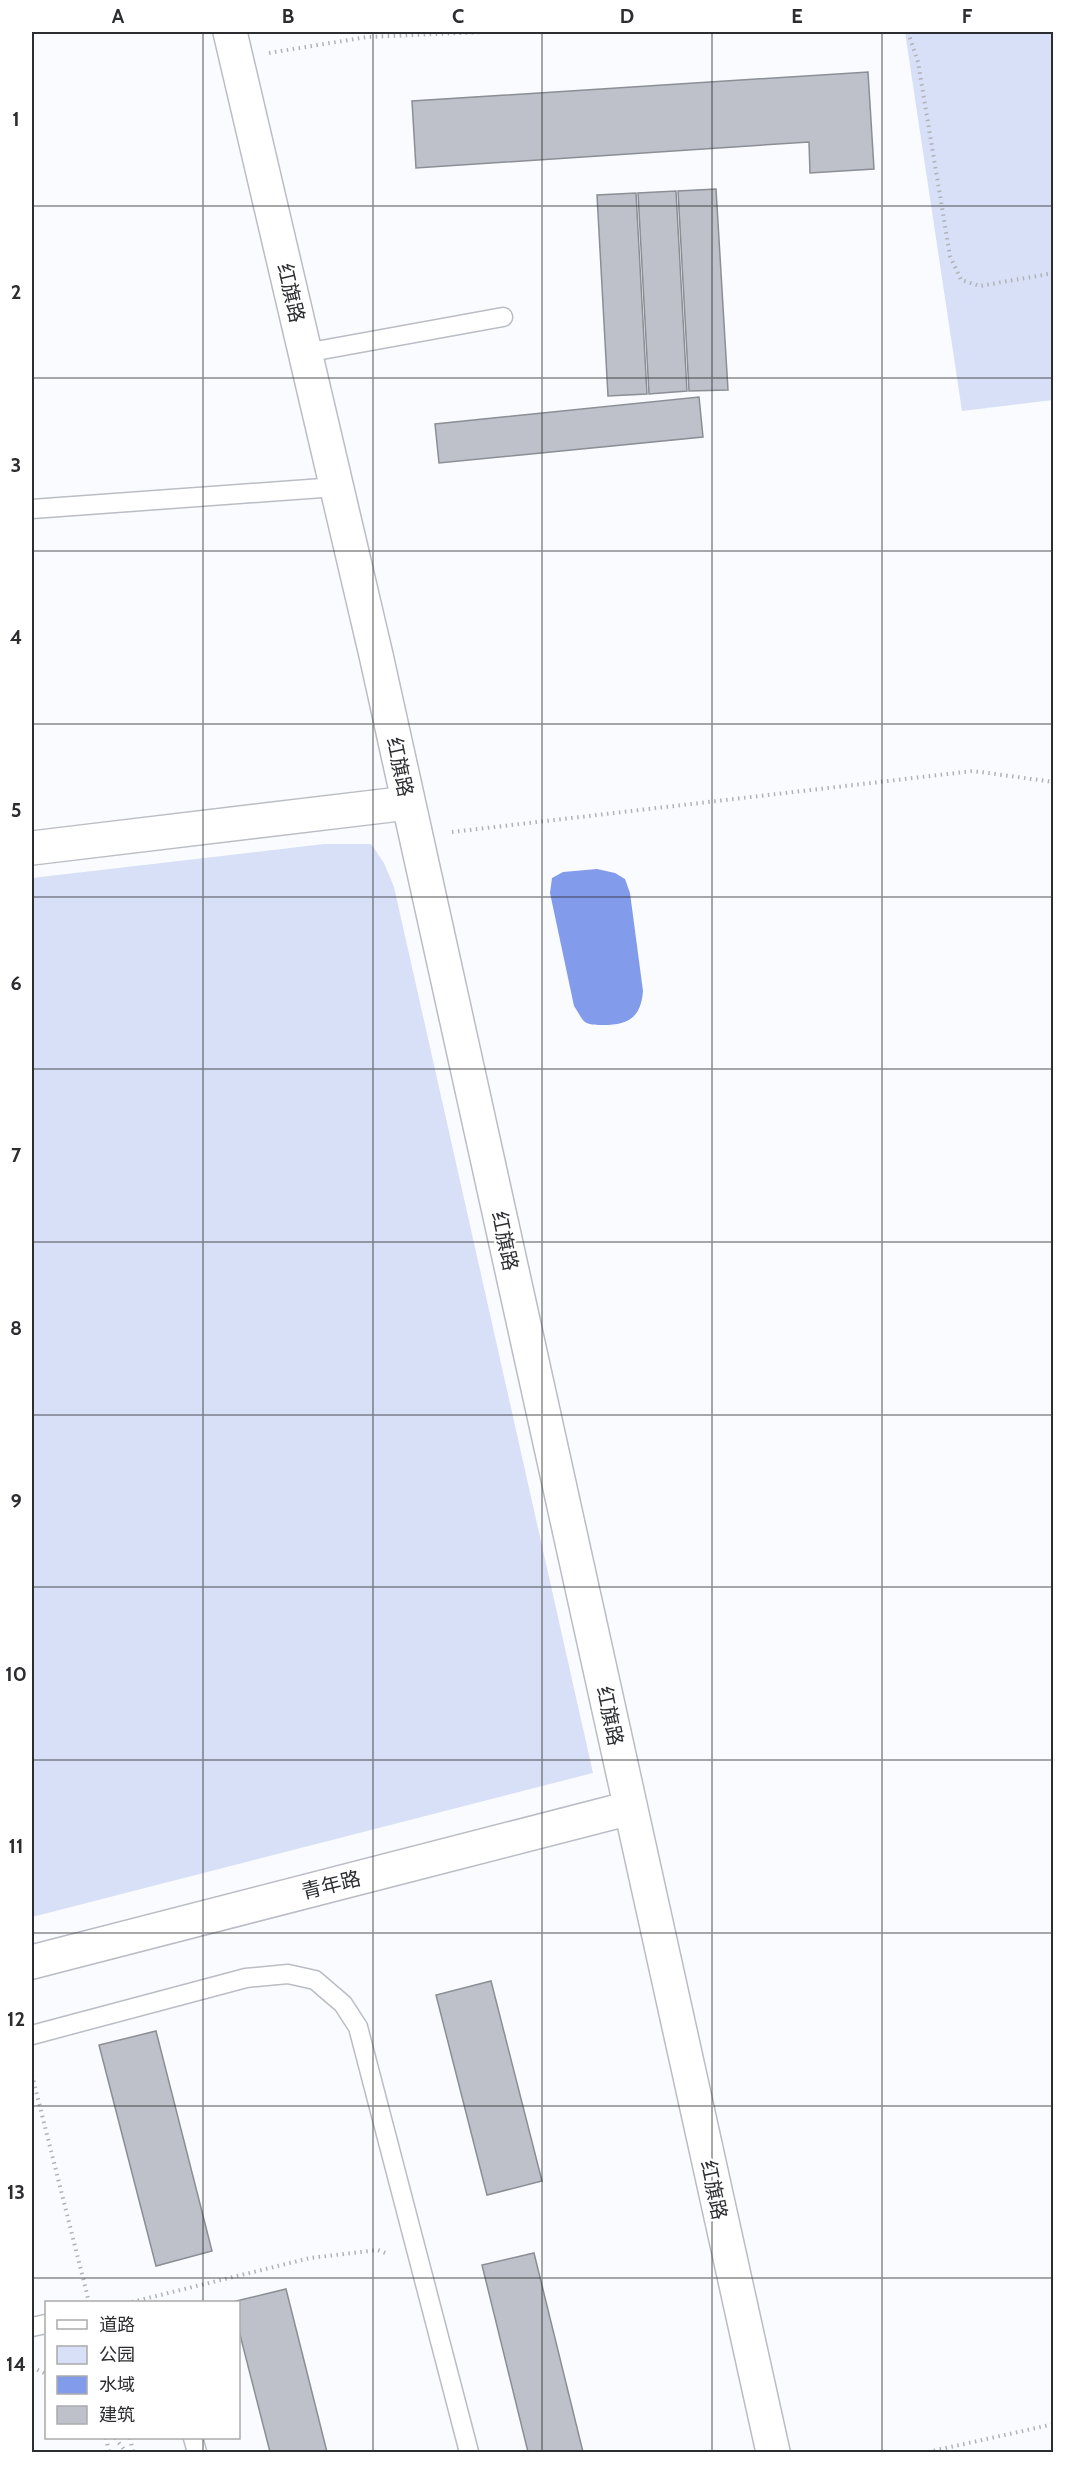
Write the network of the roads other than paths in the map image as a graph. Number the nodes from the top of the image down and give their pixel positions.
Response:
1 (233, 45) edge
2 (503, 317) dead end
3 (305, 353) junction
4 (336, 487) junction
5 (32, 509) edge
6 (408, 802) junction
7 (32, 848) edge
8 (630, 1808) junction
9 (32, 1962) edge
10 (32, 2036) edge
11 (469, 2452) edge
12 (772, 2452) edge

1 - 3 street, 红旗路
2 - 3 lane
3 - 4 street, 红旗路
4 - 5 lane
4 - 6 street, 红旗路
6 - 7 street
6 - 8 street, 红旗路
8 - 9 street, 青年路
8 - 12 street, 红旗路
10 - 11 lane

